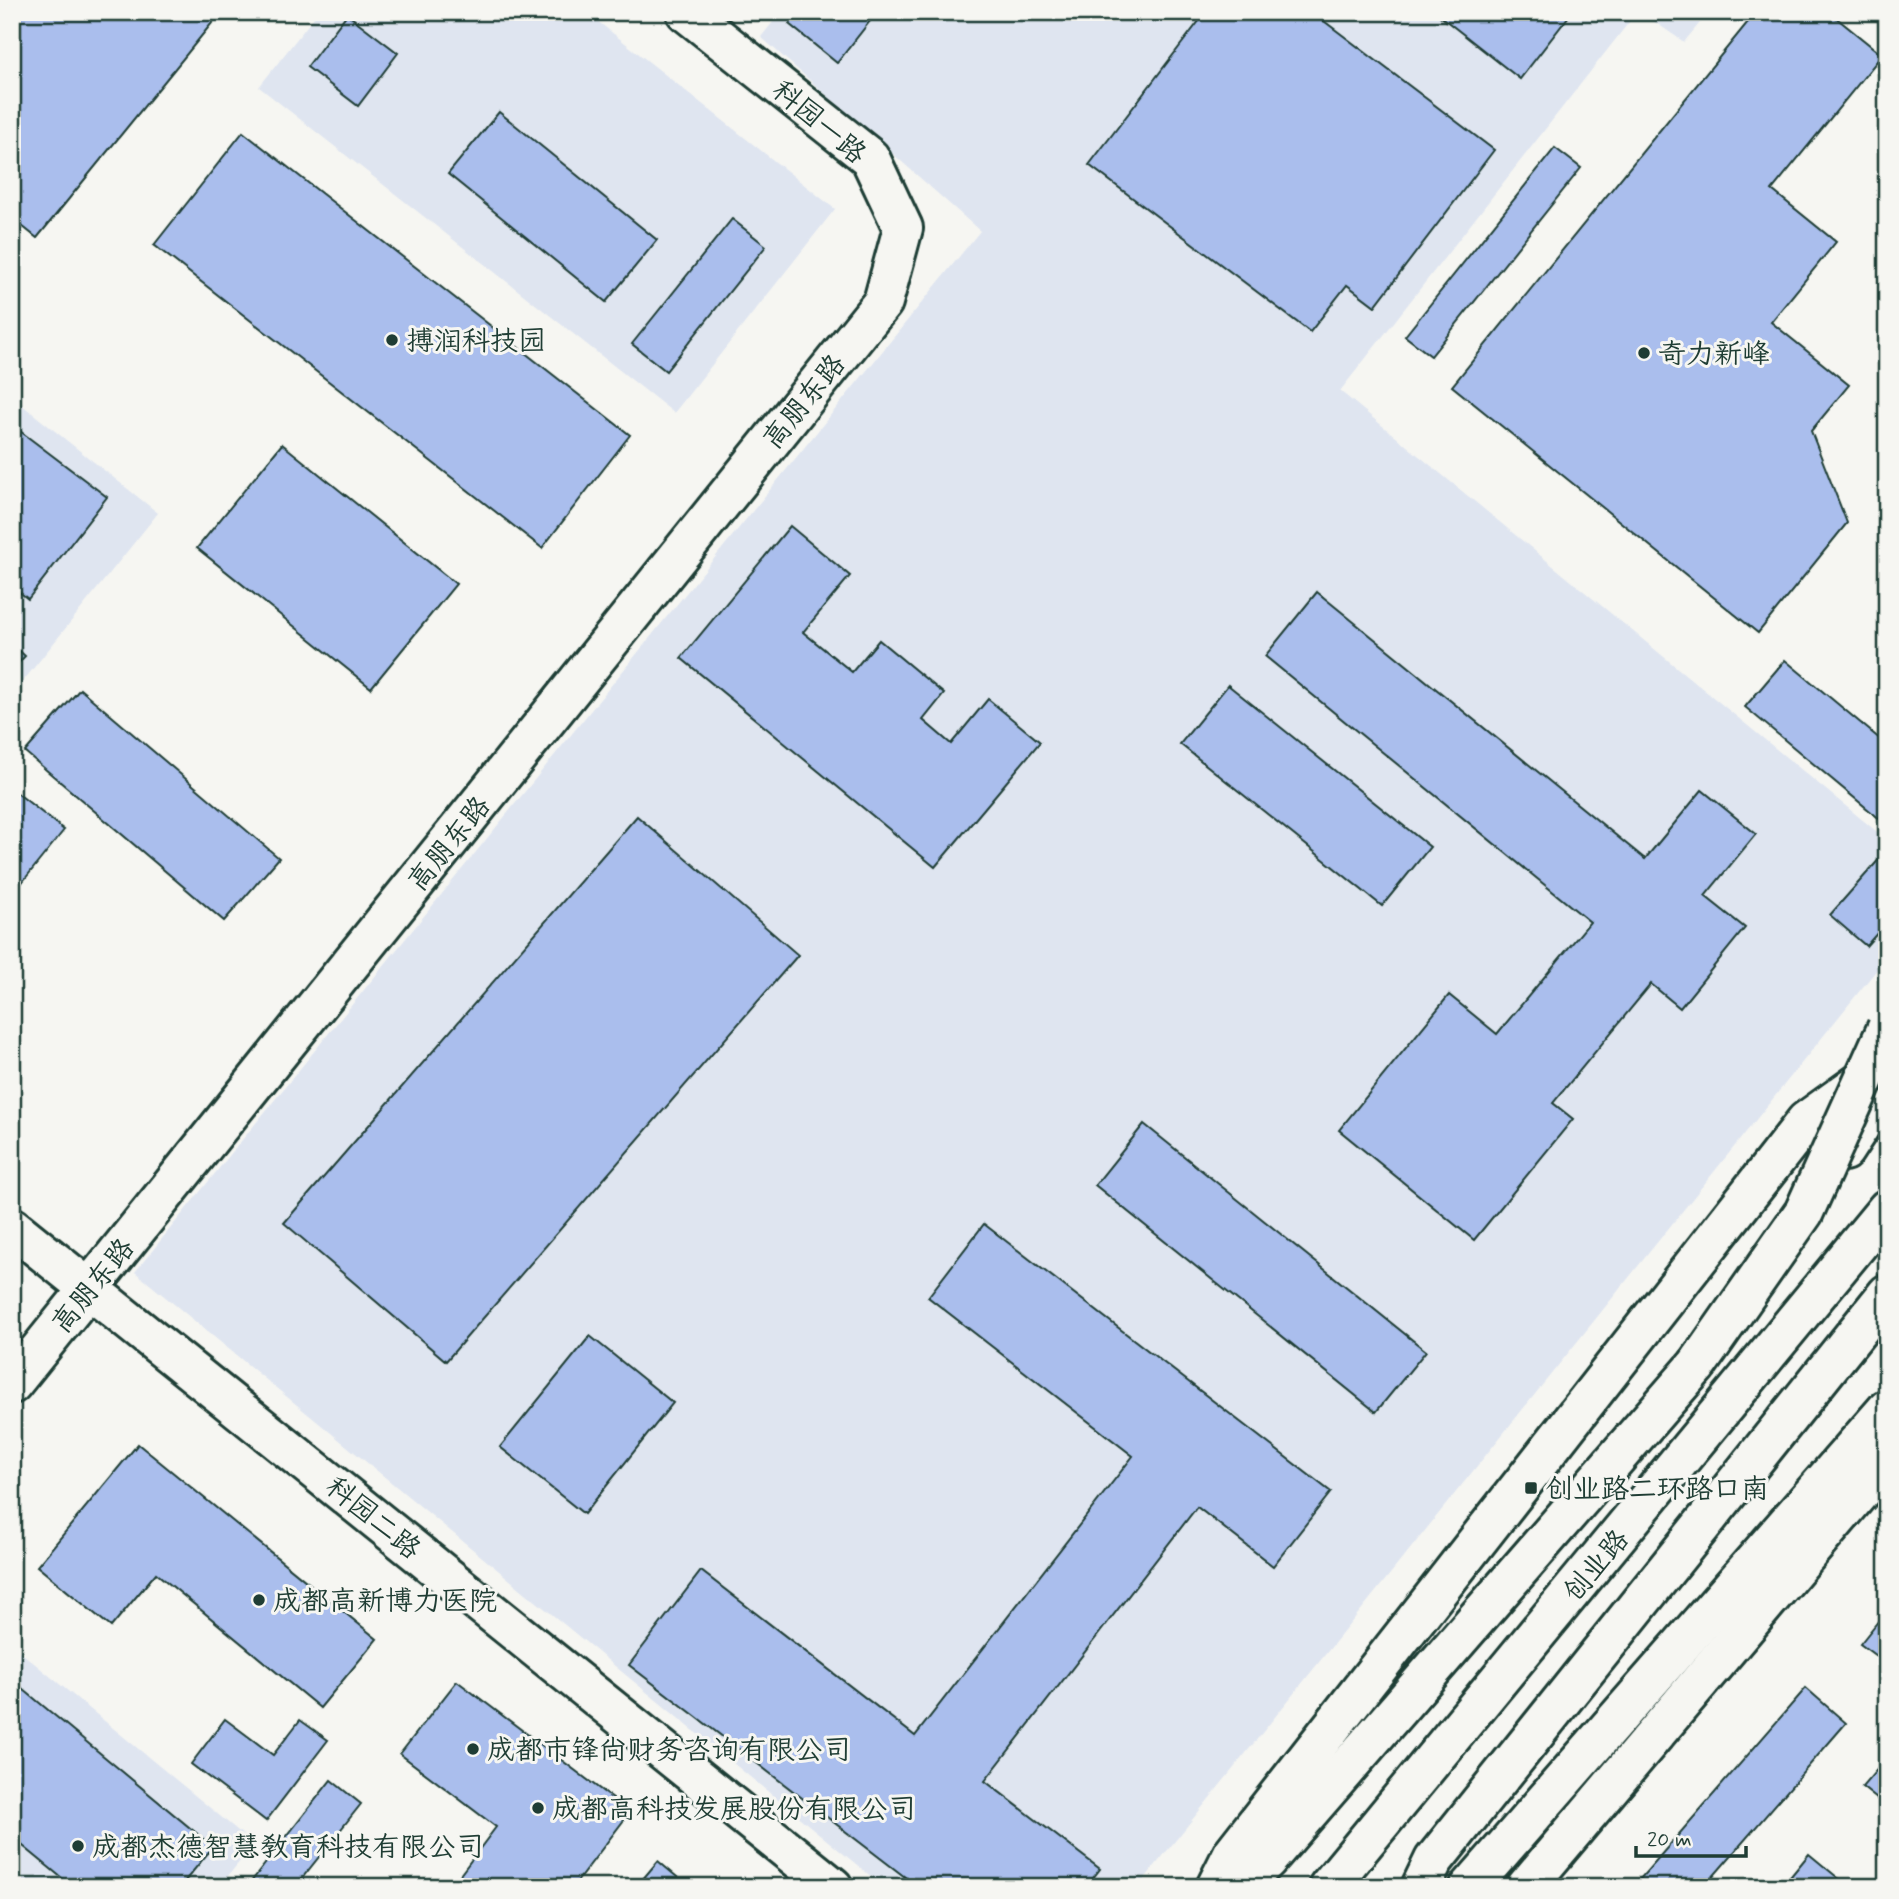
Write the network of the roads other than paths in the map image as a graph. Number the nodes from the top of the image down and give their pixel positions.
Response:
1 (686, 12) edge
2 (883, 302) joint
3 (1887, 1028) edge
4 (1887, 1063) edge
5 (1887, 1085) edge
6 (1887, 1209) edge
7 (1804, 1212) junction
8 (12, 1227) edge
9 (90, 1288) junction
10 (1887, 1294) edge
11 (12, 1384) edge
12 (1886, 1410) edge
13 (1887, 1460) edge
14 (833, 1887) edge
15 (1216, 1887) edge
16 (1240, 1887) edge
17 (1328, 1887) edge
18 (1421, 1887) edge
19 (1470, 1887) edge
20 (1526, 1887) edge

1 - 2 main road, 科园一路
2 - 9 main road, 高朋东路
3 - 7 main road, bridge
4 - 15 main road
5 - 7 main road, bridge
6 - 17 main road, 创业路
7 - 16 main road, bridge
8 - 9 main road, 科园二路
9 - 11 main road, 高朋东路
9 - 14 main road, 科园二路
10 - 18 main road, 创业路
12 - 19 main road
13 - 20 main road

